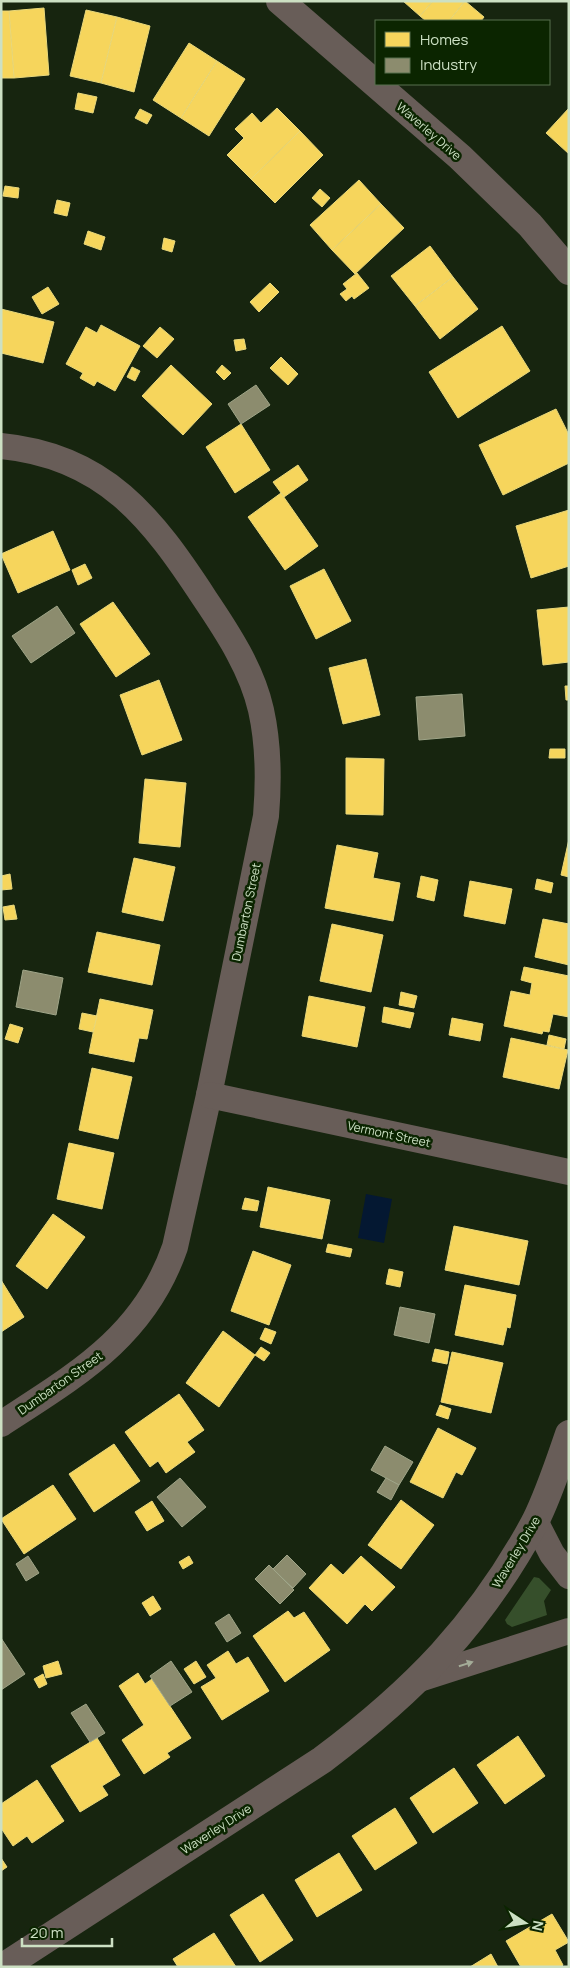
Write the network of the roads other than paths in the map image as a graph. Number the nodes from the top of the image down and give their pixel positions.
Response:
1 (280, 1) edge
2 (375, 83) edge
3 (377, 85) edge
4 (569, 271) edge
5 (1, 446) edge
6 (209, 1095) junction
7 (569, 1172) edge
8 (1, 1424) edge
9 (569, 1434) edge
10 (535, 1521) junction
11 (569, 1576) edge
12 (569, 1631) edge
13 (420, 1679) junction
14 (3, 1967) edge

1 - 2 street, Waverley Drive
3 - 4 street, Waverley Drive
5 - 6 street, Dumbarton Street
6 - 7 street, Vermont Street
6 - 8 street, Dumbarton Street
9 - 10 street, Waverley Drive
10 - 11 street
10 - 13 street, Waverley Drive
13 -> 12 street, Waverley Drive
13 - 14 street, Waverley Drive

